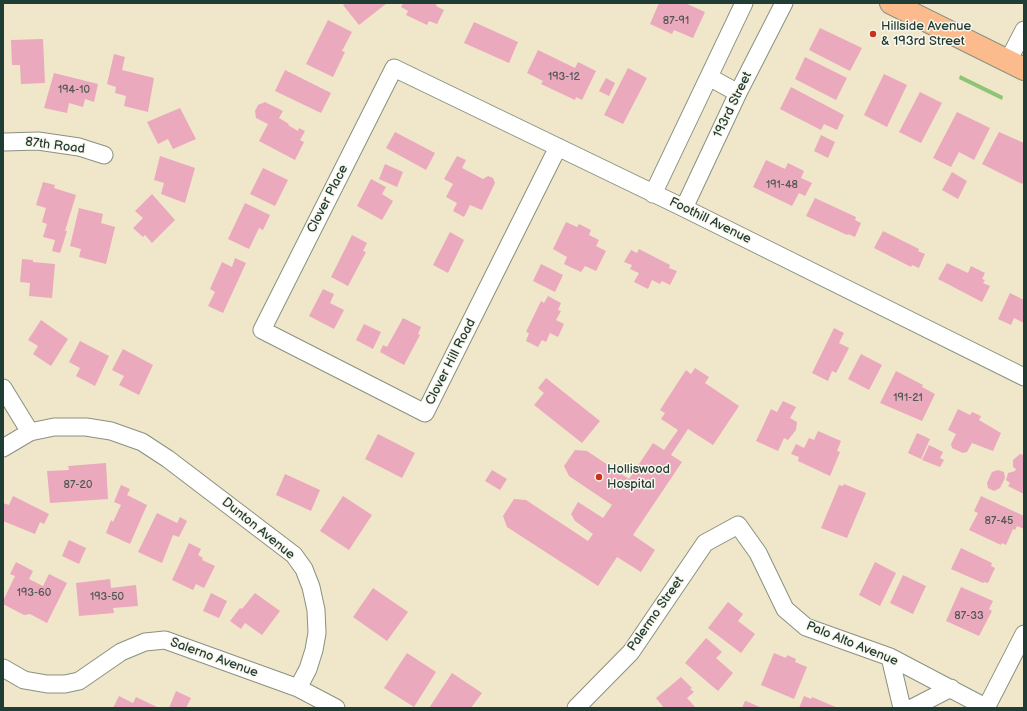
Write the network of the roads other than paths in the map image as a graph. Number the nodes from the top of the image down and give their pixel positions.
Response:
1 (744, 3) edge
2 (784, 3) edge
3 (891, 3) edge
4 (1024, 30) edge
5 (1016, 65) edge
6 (394, 68) joint
7 (709, 76) junction
8 (738, 93) junction
9 (4, 145) edge
10 (558, 147) junction
11 (104, 155) dead end
12 (653, 194) junction
13 (684, 208) junction
14 (262, 330) joint
15 (1024, 377) edge
16 (3, 388) edge
17 (30, 432) junction
18 (3, 448) edge
19 (738, 525) joint
20 (1024, 634) edge
21 (890, 657) junction
22 (3, 668) edge
23 (298, 688) junction
24 (951, 688) junction
25 (336, 708) edge
26 (576, 708) edge
27 (902, 708) edge
28 (912, 708) edge
29 (987, 708) edge

1 - 7 street
2 - 8 street, 193rd Street
3 - 5 main road
4 - 5 street
6 - 10 street, Foothill Avenue
6 - 14 street, Clover Place
7 - 8 street
7 - 12 street
8 - 13 street, 193rd Street
9 - 11 street, 87th Road
10 - 12 street, Foothill Avenue
10 - 14 street, Clover Hill Road
12 - 13 street, Foothill Avenue
13 - 15 street, Foothill Avenue
16 - 17 street
17 - 18 street
17 - 23 street, Dunton Avenue
19 - 21 street, Palo Alto Avenue
19 - 26 street, Palermo Street
20 - 29 street
21 - 24 street, Palo Alto Avenue
21 - 27 street
22 - 23 street, Salerno Avenue
23 - 25 street, Salerno Avenue
24 - 28 street
24 - 29 street, Palo Alto Avenue

